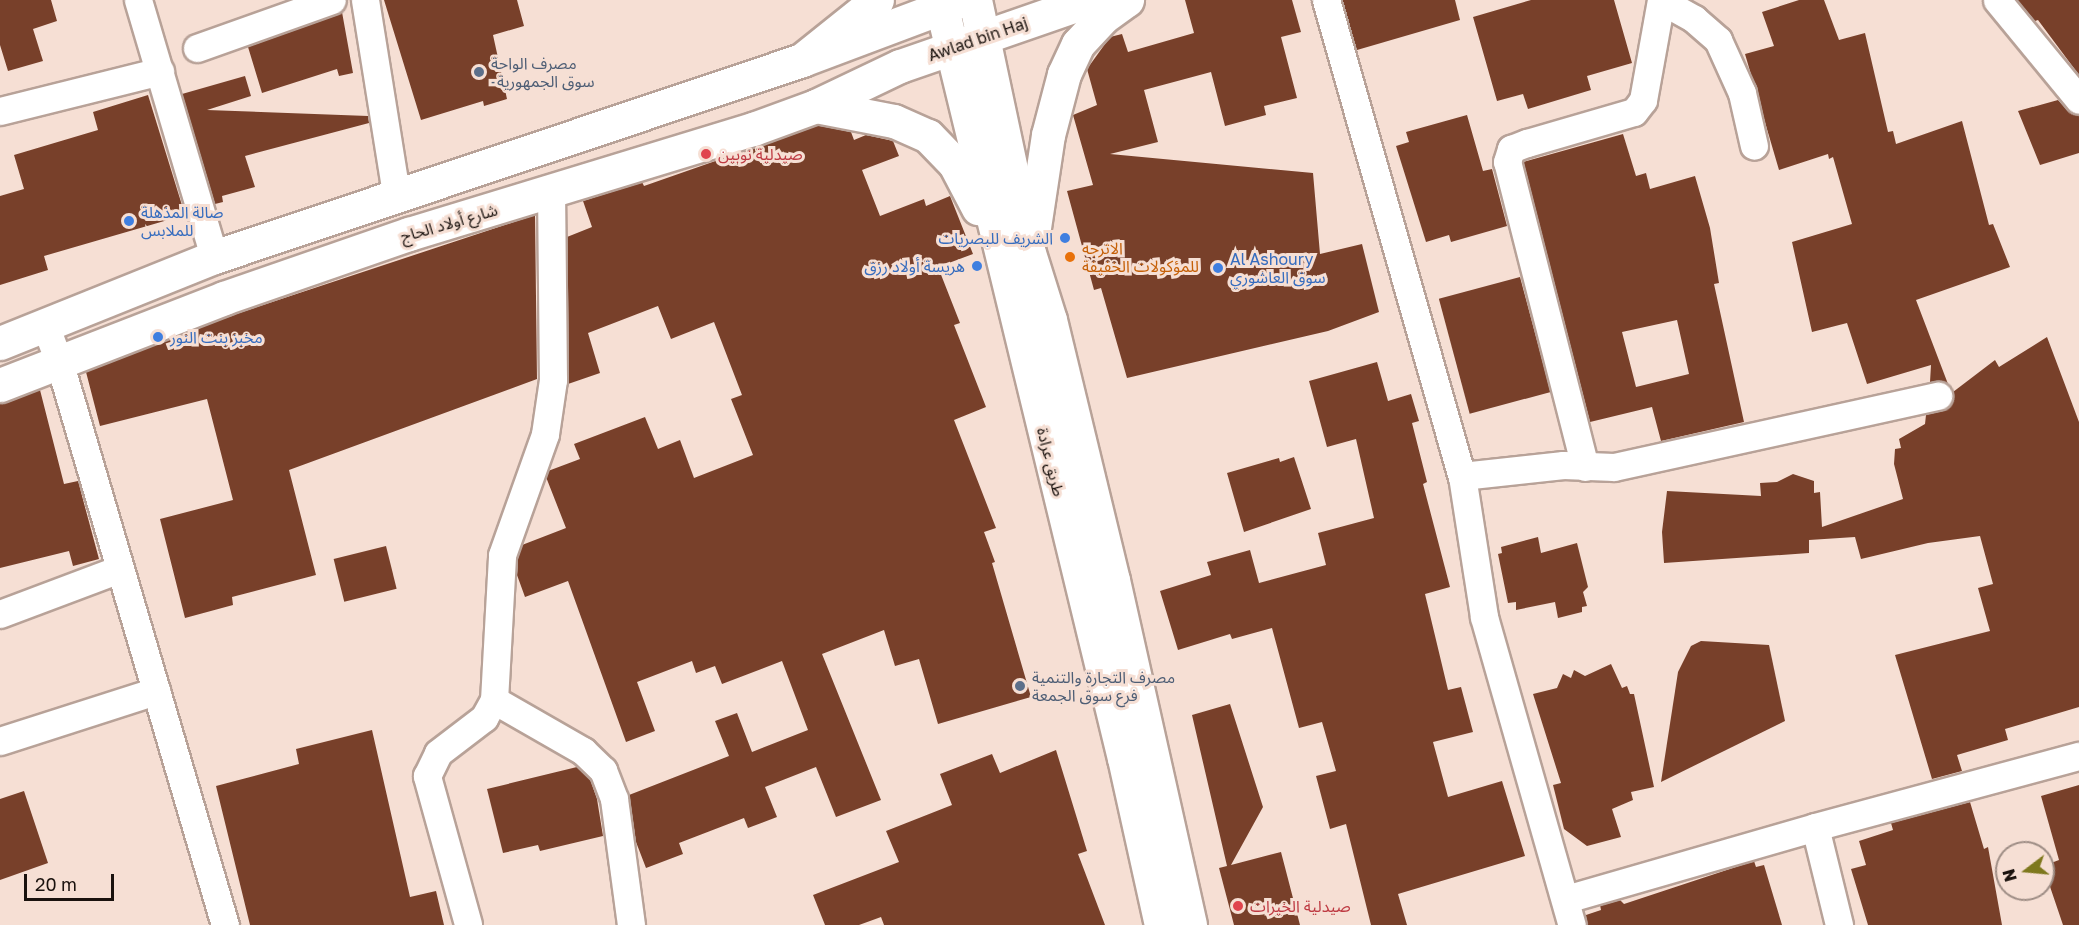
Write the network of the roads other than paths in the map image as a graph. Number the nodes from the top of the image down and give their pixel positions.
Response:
1 (138, 0) edge
2 (332, 0) edge
3 (365, 0) edge
4 (975, 0) edge
5 (1090, 0) edge
6 (1127, 0) edge
7 (1326, 0) edge
8 (1997, 0) edge
9 (1662, 1) edge
10 (948, 2) edge
11 (880, 14) edge
12 (984, 38) junction
13 (197, 48) dead end
14 (951, 48) junction
15 (900, 66) joint
16 (160, 71) junction
17 (2079, 100) edge
18 (816, 106) junction
19 (0, 111) edge
20 (1754, 146) dead end
21 (551, 193) junction
22 (396, 195) junction
23 (214, 257) junction
24 (1015, 257) junction
25 (45, 325) junction
26 (0, 343) edge
27 (59, 361) junction
28 (0, 385) edge
29 (1938, 396) dead end
30 (1585, 467) junction
31 (1462, 476) junction
32 (120, 570) junction
33 (0, 614) edge
34 (156, 691) junction
35 (494, 700) junction
36 (0, 741) edge
37 (2079, 756) edge
38 (1815, 826) junction
39 (1569, 912) edge
40 (468, 924) edge
41 (225, 925) edge
42 (631, 925) edge
43 (1161, 925) edge
44 (1190, 925) edge
45 (1839, 925) edge

1 - 16 street
2 - 13 street
3 - 22 street
4 - 12 main road, طريق عرادة
5 - 12 main road, Awlad bin Haj
6 - 24 main road
7 - 31 street
8 - 17 street
9 - 20 street
9 - 30 street
10 - 11 main road
10 - 14 main road, طريق عرادة
11 - 22 main road
12 - 14 main road, Awlad bin Haj
12 - 24 main road, طريق عرادة
14 - 15 main road, Awlad bin Haj
14 - 24 main road, طريق عرادة
15 - 18 main road, شارع أولاد الحاج
16 - 19 street
16 - 23 street
18 - 21 main road, شارع أولاد الحاج
18 - 24 main road
21 - 27 main road, شارع أولاد الحاج
21 - 35 street
22 - 23 main road
23 - 25 main road
24 - 43 main road, طريق عرادة
24 - 44 main road, طريق عرادة
25 - 26 main road
25 - 27 street
27 - 28 main road, شارع أولاد الحاج
27 - 32 street
29 - 30 street
30 - 31 street
31 - 39 street
32 - 33 street
32 - 34 street
34 - 36 street
34 - 41 street
35 - 40 street
35 - 42 street
37 - 38 street
38 - 39 street
38 - 45 street

